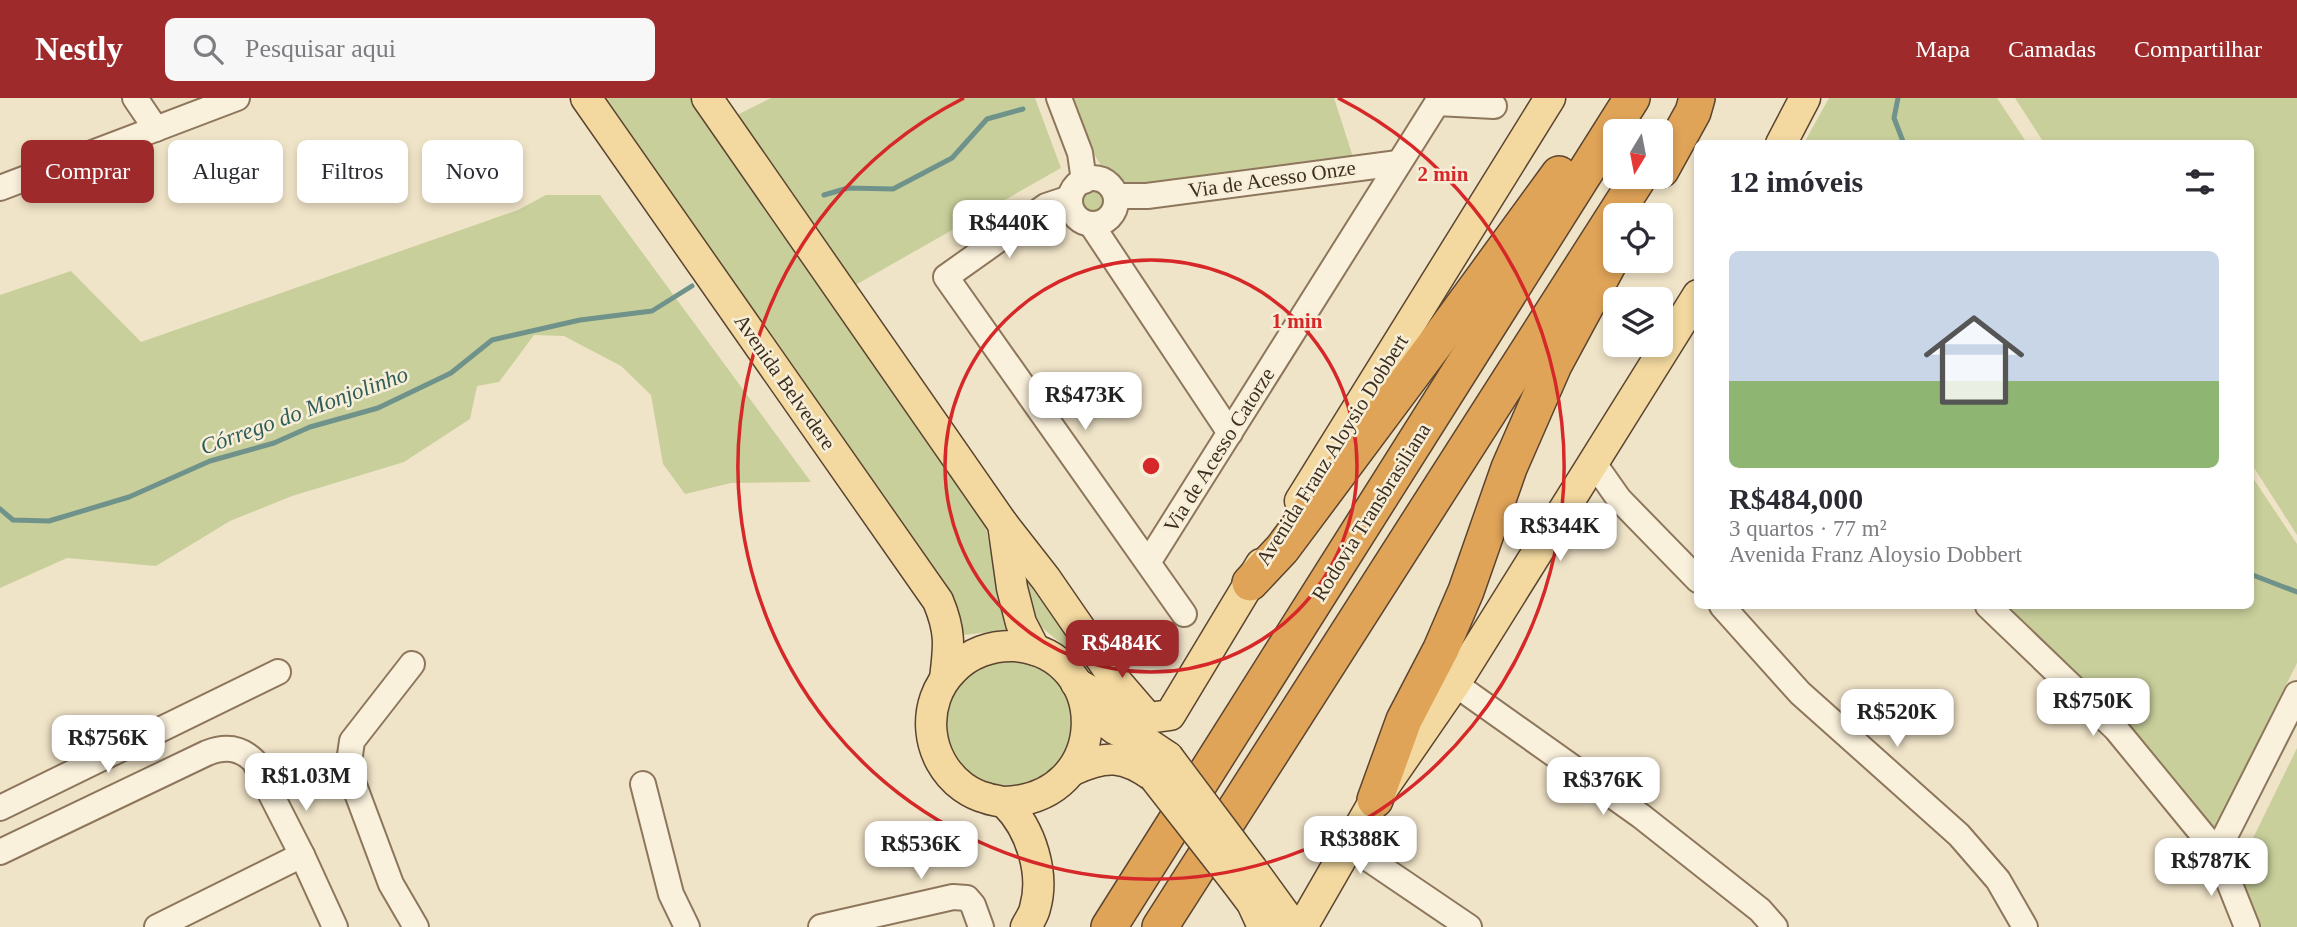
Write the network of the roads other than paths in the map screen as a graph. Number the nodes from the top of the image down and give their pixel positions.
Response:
1 (135, 98) edge
2 (237, 98) edge
3 (586, 98) edge
4 (707, 98) edge
5 (1059, 98) edge
6 (1550, 98) edge
7 (1614, 98) edge
8 (1632, 98) edge
9 (1685, 98) edge
10 (1697, 98) edge
11 (1805, 98) edge
12 (1494, 106) dead end
13 (1672, 119) edge
14 (156, 129) junction
15 (1783, 140) edge
16 (1673, 148) edge
17 (1398, 163) junction
18 (0, 187) edge
19 (1631, 189) edge
20 (1094, 202) junction
21 (1604, 273) edge
22 (1694, 301) edge
23 (1230, 433) junction
24 (1593, 461) junction
25 (1003, 524) junction
26 (1149, 561) junction
27 (1694, 576) edge
28 (1250, 583) junction
29 (1725, 609) edge
30 (1991, 609) edge
31 (1184, 614) dead end
32 (1035, 650) junction
33 (412, 664) dead end
34 (278, 672) dead end
35 (945, 678) junction
36 (1454, 684) junction
37 (2297, 694) edge
38 (1081, 695) junction
39 (1148, 718) junction
40 (1161, 767) junction
41 (1073, 770) junction
42 (643, 784) dead end
43 (1376, 800) junction
44 (1004, 802) junction
45 (0, 808) edge
46 (1348, 845) junction
47 (0, 852) edge
48 (2217, 852) junction
49 (302, 855) junction
50 (1244, 876) junction
51 (1031, 917) edge
52 (157, 927) edge
53 (335, 927) edge
54 (415, 927) edge
55 (687, 927) edge
56 (821, 927) edge
57 (981, 927) edge
58 (1109, 927) edge
59 (1160, 927) edge
60 (1263, 927) edge
61 (1294, 927) edge
62 (1303, 927) edge
63 (1469, 927) edge
64 (1775, 927) edge
65 (2025, 927) edge
66 (2247, 927) edge

1 - 14 street
2 - 14 street
3 - 35 main road, Avenida Belvedere
4 - 25 main road
5 - 20 street
6 - 28 main road, Avenida Franz Aloysio Dobbert
7 - 28 highway
8 - 58 highway, Rodovia Transbrasiliana
9 - 13 highway
10 - 16 highway
11 - 15 main road
12 - 17 street, Via de Acesso Catorze
14 - 18 street
17 - 20 street, Via de Acesso Onze
17 - 23 street, Via de Acesso Catorze
19 - 59 highway
20 - 23 street
20 - 26 street, Via de Acesso Onze
21 - 43 highway
22 - 24 main road
23 - 26 street, Via de Acesso Catorze
24 - 27 street
24 - 36 main road
25 - 32 main road
25 - 39 main road
26 - 31 street
28 - 39 main road, Avenida Franz Aloysio Dobbert
29 - 65 street
30 - 48 street
32 - 35 main road
32 - 38 main road
33 - 54 street
34 - 45 street
35 - 44 main road
36 - 43 main road
36 - 64 street
37 - 48 street
38 - 39 main road
38 - 40 main road
38 - 41 main road
40 - 41 main road
40 - 50 main road, bridge
41 - 44 main road
42 - 55 street
43 - 46 main road
44 - 51 main road
46 - 62 main road
46 - 63 street
47 - 49 street
48 - 66 street
49 - 52 street
49 - 53 street
50 - 60 main road
50 - 61 main road
56 - 57 street

